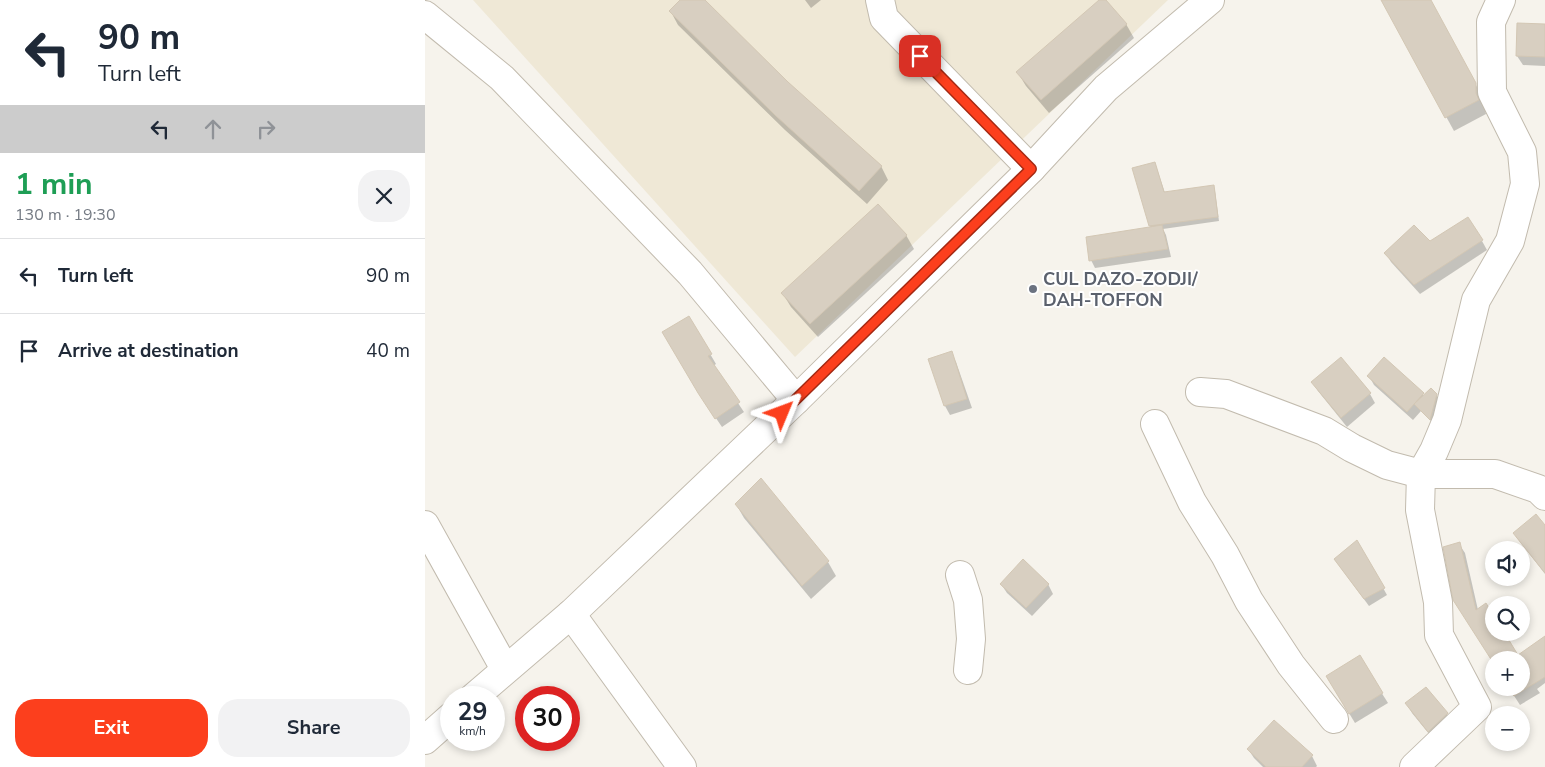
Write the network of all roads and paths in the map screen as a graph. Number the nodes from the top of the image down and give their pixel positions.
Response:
1 (880, 0) edge
2 (1210, 0) edge
3 (1501, 0) edge
4 (425, 15) edge
5 (1031, 169) junction
6 (1200, 392) dead end
7 (796, 400) junction
8 (1155, 424) dead end
9 (1421, 474) junction
10 (1545, 496) edge
11 (425, 525) edge
12 (960, 575) dead end
13 (571, 614) junction
14 (505, 670) junction
15 (968, 670) dead end
16 (487, 686) edge
17 (1334, 719) dead end
18 (440, 727) edge
19 (425, 740) edge
20 (682, 767) edge
21 (1414, 767) edge

1 - 5 street
2 - 5 street
3 - 9 street
4 - 7 street
5 - 7 street
6 - 9 street
7 - 13 street
8 - 17 street
9 - 10 street
9 - 21 street
11 - 14 street
12 - 15 street
13 - 14 street
13 - 20 street
14 - 16 street
18 - 19 street

